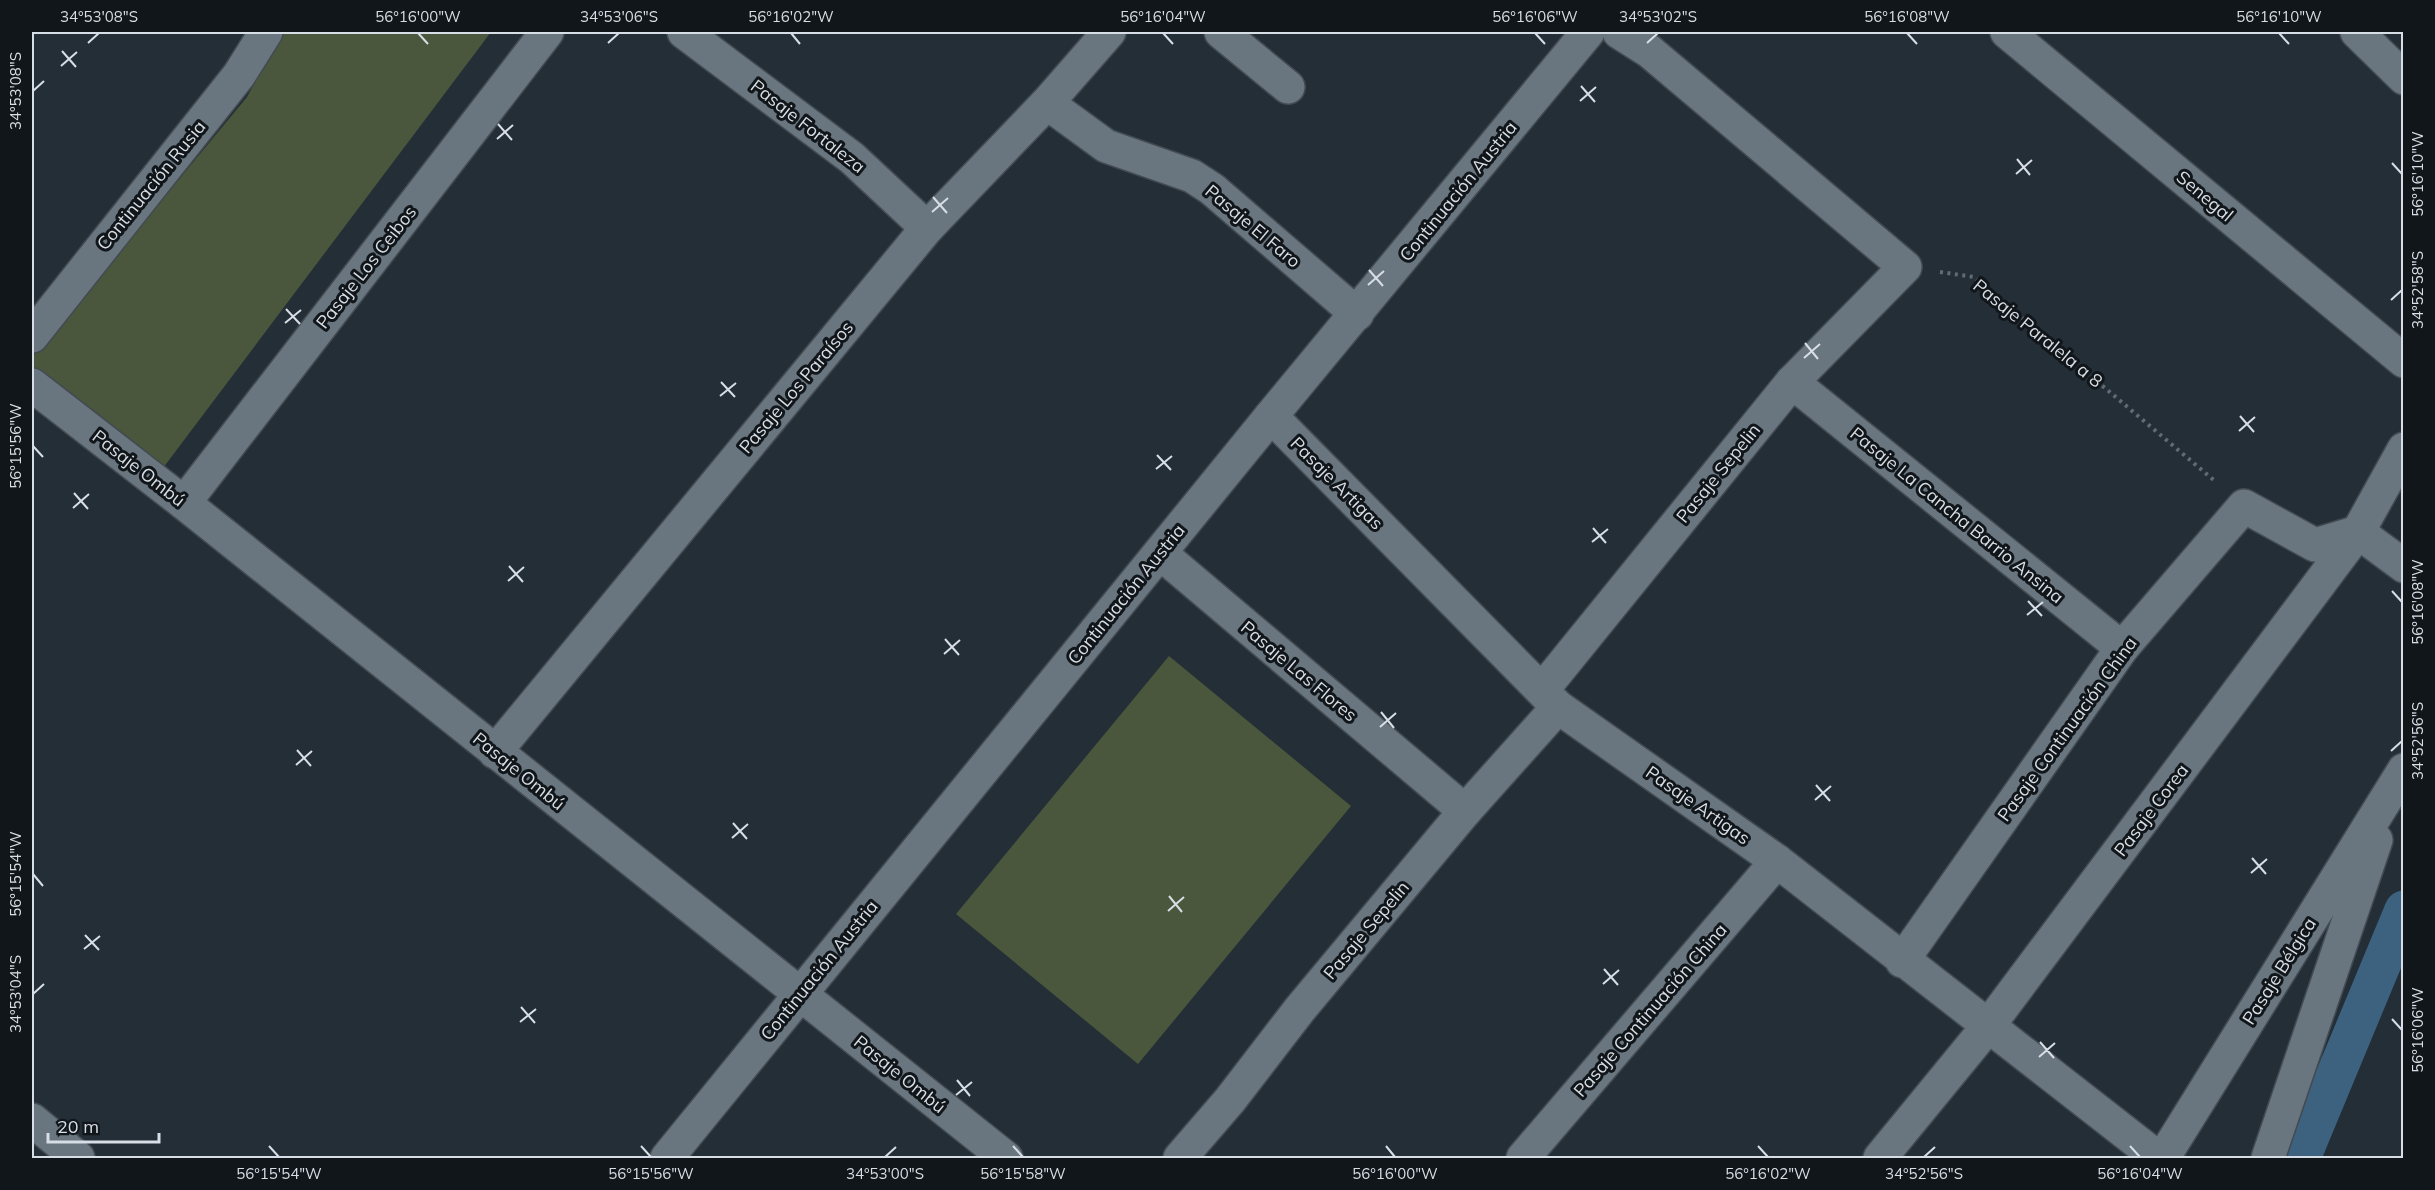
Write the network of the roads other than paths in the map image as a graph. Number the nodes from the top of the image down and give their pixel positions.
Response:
1 (266, 32) edge
2 (547, 32) edge
3 (1109, 32) edge
4 (1221, 32) edge
5 (1588, 32) edge
6 (1619, 32) edge
7 (2007, 32) edge
8 (2357, 32) edge
9 (698, 36) edge
10 (2403, 78) edge
11 (1288, 87) dead end
12 (1047, 103) junction
13 (927, 228) junction
14 (1357, 314) junction
15 (32, 336) edge
16 (2403, 361) edge
17 (1792, 382) junction
18 (32, 385) edge
19 (1271, 416) junction
20 (2403, 450) edge
21 (184, 503) junction
22 (2358, 532) junction
23 (1160, 553) junction
24 (2403, 566) edge
25 (2122, 648) junction
26 (1550, 698) junction
27 (495, 752) junction
28 (2399, 777) edge
29 (1465, 811) junction
30 (1777, 861) junction
31 (1902, 961) junction
32 (799, 993) junction
33 (1989, 1025) junction
34 (32, 1120) edge
35 (78, 1158) edge
36 (667, 1158) edge
37 (1006, 1158) edge
38 (1180, 1158) edge
39 (1523, 1158) edge
40 (1880, 1158) edge
41 (2158, 1158) edge
42 (2163, 1158) edge
43 (2268, 1158) edge

1 - 15 street, Continuación Rusia
2 - 21 street, Pasaje Los Ceibos
3 - 12 street, Pasaje Los Paraísos
4 - 11 street
5 - 14 street, Continuación Austria
6 - 17 street, Pasaje Sepelin
7 - 16 street, Senegal
8 - 10 street
9 - 13 street, Pasaje Fortaleza
12 - 13 street, Pasaje Los Paraísos
12 - 14 street, Pasaje El Faro
13 - 27 street, Pasaje Los Paraísos
14 - 19 street, Continuación Austria
17 - 25 street, Pasaje La Cancha Barrio Ansina
17 - 26 street, Pasaje Sepelin
18 - 21 street, Pasaje Ombú
19 - 23 street, Continuación Austria
19 - 26 street, Pasaje Artigas
20 - 22 street, Pasaje Corea
21 - 27 street, Pasaje Ombú
22 - 24 street
22 - 25 street, Pasaje Continuación China
22 - 33 street, Pasaje Corea
23 - 29 street, Pasaje Las Flores
23 - 32 street, Continuación Austria
25 - 31 street, Pasaje Continuación China
26 - 29 street, Pasaje Sepelin
26 - 30 street, Pasaje Artigas
27 - 32 street, Pasaje Ombú
28 - 42 street, Pasaje Bélgica
28 - 43 street, Pasaje Bélgica
29 - 38 street, Pasaje Sepelin
30 - 31 street, Pasaje Artigas
30 - 39 street, Pasaje Continuación China
31 - 33 street, Pasaje Artigas
32 - 36 street, Continuación Austria
32 - 37 street, Pasaje Ombú
33 - 40 street, Pasaje Corea
33 - 41 street, Pasaje Artigas
34 - 35 street

